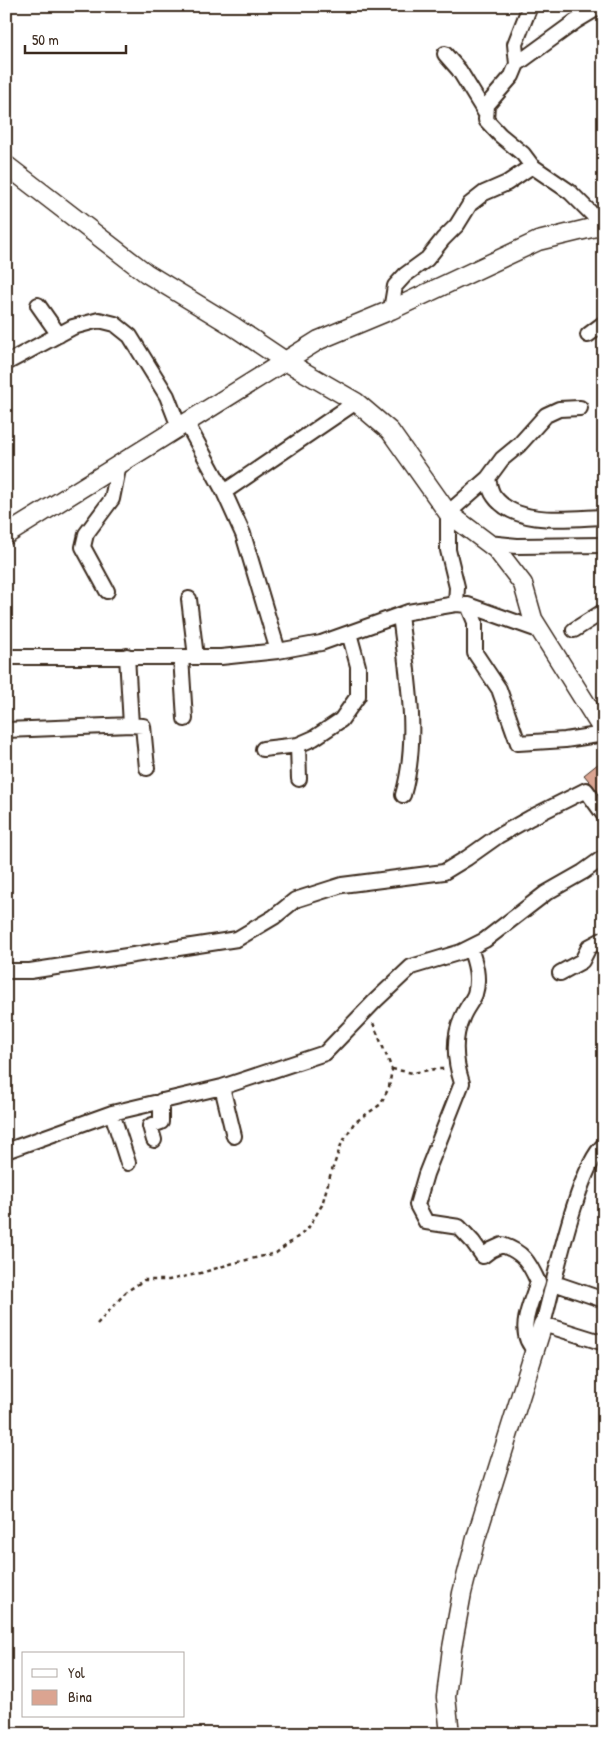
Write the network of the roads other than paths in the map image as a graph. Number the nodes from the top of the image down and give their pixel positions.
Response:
1 (530, 6) edge
2 (601, 6) edge
3 (445, 54) dead end
4 (517, 64) junction
5 (486, 114) junction
6 (6, 165) edge
7 (532, 166) junction
8 (603, 225) edge
9 (38, 305) dead end
10 (391, 310) junction
11 (604, 323) edge
12 (59, 334) junction
13 (588, 335) dead end
14 (285, 361) junction
15 (6, 363) edge
16 (356, 402) junction
17 (580, 408) dead end
18 (183, 425) junction
19 (119, 464) junction
20 (488, 478) junction
21 (224, 492) junction
22 (448, 513) junction
23 (604, 517) edge
24 (6, 535) edge
25 (488, 543) junction
26 (604, 545) edge
27 (107, 591) dead end
28 (189, 599) dead end
29 (462, 604) junction
30 (604, 611) edge
31 (400, 615) junction
32 (574, 630) dead end
33 (541, 631) junction
34 (350, 633) junction
35 (278, 651) junction
36 (6, 656) edge
37 (127, 656) junction
38 (181, 657) junction
39 (196, 657) junction
40 (185, 719) dead end
41 (131, 725) junction
42 (6, 730) edge
43 (604, 733) edge
44 (298, 746) junction
45 (262, 749) dead end
46 (147, 768) dead end
47 (299, 779) dead end
48 (403, 795) dead end
49 (604, 815) edge
50 (604, 857) edge
51 (604, 939) edge
52 (470, 948) junction
53 (6, 971) edge
54 (560, 973) dead end
55 (222, 1087) junction
56 (161, 1101) junction
57 (112, 1113) junction
58 (234, 1136) dead end
59 (154, 1140) dead end
60 (604, 1144) edge
61 (6, 1151) edge
62 (128, 1163) dead end
63 (554, 1283) junction
64 (604, 1300) edge
65 (543, 1324) junction
66 (604, 1343) edge
67 (535, 1350) junction
68 (450, 1734) edge

1 - 4 street
2 - 4 street
3 - 5 street
4 - 5 street
5 - 7 street
6 - 14 street
7 - 8 street
7 - 10 street
8 - 10 street
9 - 12 street
10 - 14 street
11 - 13 street
12 - 15 street
12 - 18 street
14 - 16 street
14 - 18 street
16 - 21 street
16 - 22 street
17 - 20 street
18 - 19 street
18 - 21 street
19 - 24 street
19 - 27 street
20 - 22 street
20 - 23 street
21 - 35 street
22 - 25 street
22 - 29 street
25 - 26 street
25 - 33 street
28 - 39 street
29 - 31 street
29 - 33 street
29 - 43 street
30 - 32 street
31 - 34 street
31 - 48 street
33 - 43 street
34 - 35 street
34 - 44 street
35 - 39 street
36 - 37 street
37 - 38 street
37 - 41 street
38 - 39 street
38 - 40 street
41 - 42 street
41 - 46 street
44 - 45 street
44 - 47 street
49 - 53 street
50 - 52 street
51 - 54 street
52 - 55 street
52 - 67 street
55 - 56 street
55 - 58 street
56 - 57 street
56 - 59 street
57 - 61 street
57 - 62 street
60 - 63 street
63 - 64 street
63 - 65 street
65 - 66 street
65 - 67 street
67 - 68 street

